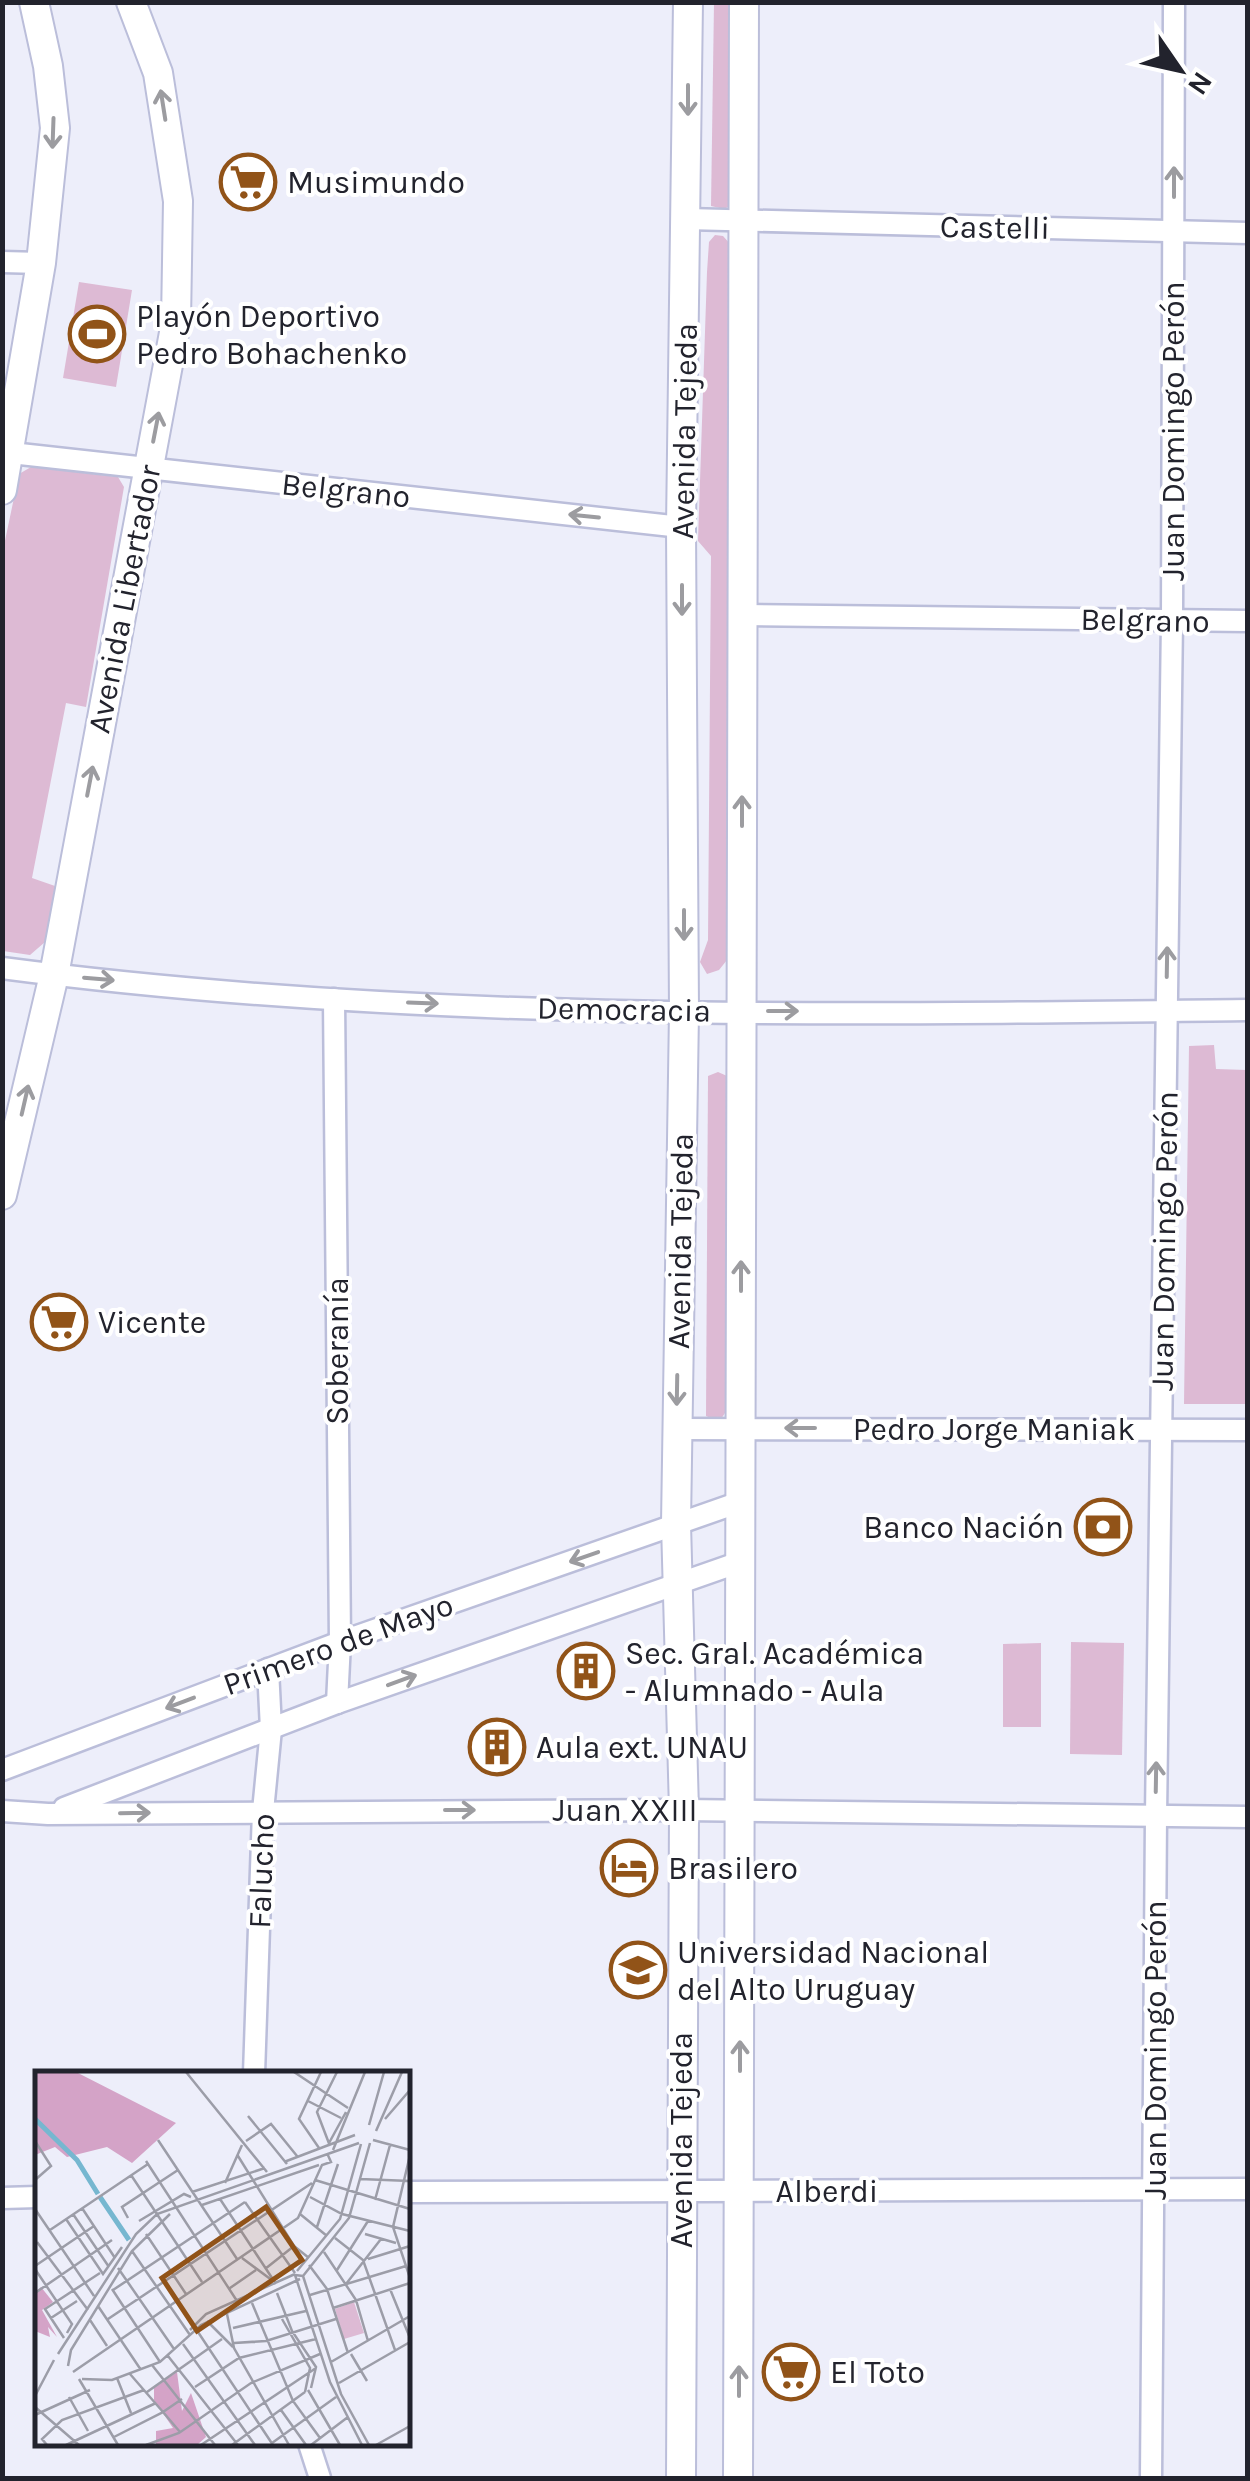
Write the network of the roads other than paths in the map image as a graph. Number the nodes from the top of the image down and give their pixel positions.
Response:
1 (34, 2) edge
2 (131, 2) edge
3 (688, 2) edge
4 (744, 2) edge
5 (1174, 2) edge
6 (688, 219) junction
7 (743, 220) junction
8 (1174, 232) junction
9 (1248, 233) edge
10 (2, 262) edge
11 (40, 263) junction
12 (11, 453) junction
13 (149, 468) junction
14 (2, 490) edge
15 (681, 527) junction
16 (742, 615) junction
17 (1172, 620) junction
18 (1248, 620) edge
19 (2, 968) edge
20 (54, 975) junction
21 (334, 1000) junction
22 (1248, 1010) edge
23 (742, 1011) junction
24 (1166, 1011) junction
25 (684, 1012) junction
26 (2, 1194) edge
27 (740, 1428) junction
28 (677, 1429) junction
29 (1162, 1430) junction
30 (1248, 1430) edge
31 (740, 1502) junction
32 (676, 1524) junction
33 (740, 1562) junction
34 (677, 1583) junction
35 (340, 1642) junction
36 (268, 1669) junction
37 (337, 1703) junction
38 (270, 1729) junction
39 (2, 1770) edge
40 (684, 1810) junction
41 (2, 1811) edge
42 (263, 1811) junction
43 (739, 1812) junction
44 (48, 1814) junction
45 (1156, 1816) junction
46 (1248, 1817) edge
47 (254, 2071) edge
48 (1248, 2188) edge
49 (1154, 2189) junction
50 (740, 2191) junction
51 (410, 2192) edge
52 (681, 2192) junction
53 (35, 2197) edge
54 (2, 2198) edge
55 (311, 2446) edge
56 (320, 2478) edge
57 (681, 2478) edge
58 (738, 2478) edge
59 (1151, 2478) edge

1 -> 11 main road
13 -> 2 main road, Avenida Libertador
3 -> 6 main road, Avenida Tejeda
4 - 7 main road, Avenida Tejeda
8 -> 5 street, Juan Domingo Perón
6 - 7 street, Castelli
6 - 15 main road, Avenida Tejeda
7 - 8 street, Castelli
7 - 16 main road, Avenida Tejeda
8 - 9 street, Castelli
8 - 17 street, Juan Domingo Perón
10 - 11 street
11 - 12 main road
12 - 13 street, Belgrano
12 - 14 main road
15 -> 13 street, Belgrano
20 -> 13 main road, Avenida Libertador
15 -> 25 main road, Avenida Tejeda
16 - 17 street, Belgrano
23 -> 16 main road, Avenida Tejeda
17 - 18 street, Belgrano
24 -> 17 street, Juan Domingo Perón
19 - 20 street, Democracia
20 -> 21 street, Democracia
26 -> 20 main road, Avenida Libertador
21 -> 25 street, Democracia
21 - 35 street, Soberanía
22 - 24 street, Democracia
23 -> 24 street, Democracia
23 - 25 street, Democracia
27 -> 23 main road, Avenida Tejeda
24 - 29 street, Juan Domingo Perón
25 -> 28 main road, Avenida Tejeda
27 - 28 street, Pedro Jorge Maniak
29 -> 27 street, Pedro Jorge Maniak
27 - 31 main road, Avenida Tejeda
28 - 32 main road, Avenida Tejeda
29 - 30 street, Pedro Jorge Maniak
45 -> 29 street, Juan Domingo Perón
31 - 32 street, Primero de Mayo
31 - 33 main road, Avenida Tejeda
32 - 34 main road, Avenida Tejeda
32 -> 35 street, Primero de Mayo
33 - 34 street, Primero de Mayo
33 - 43 main road, Avenida Tejeda
37 -> 34 street, Primero de Mayo
34 - 40 main road, Avenida Tejeda
35 - 36 street, Primero de Mayo
35 - 37 street, Soberanía
36 - 38 street, Falucho
36 -> 39 street, Primero de Mayo
37 - 38 street, Primero de Mayo
38 - 42 street, Falucho
38 - 44 street, Primero de Mayo
42 -> 40 street, Juan XXIII
40 - 43 street, Juan XXIII
40 - 52 main road, Avenida Tejeda
41 - 44 street, Juan XXIII
44 -> 42 street, Juan XXIII
42 - 47 street, Falucho
43 - 45 street, Juan XXIII
50 -> 43 main road, Avenida Tejeda
45 - 46 street, Juan XXIII
45 - 49 street, Juan Domingo Perón
48 - 49 street, Alberdi
49 - 50 street, Alberdi
49 - 59 street, Juan Domingo Perón
50 - 52 street, Alberdi
58 -> 50 main road, Avenida Tejeda
51 - 52 street, Alberdi
52 - 57 main road, Avenida Tejeda
53 - 54 street
55 - 56 street

